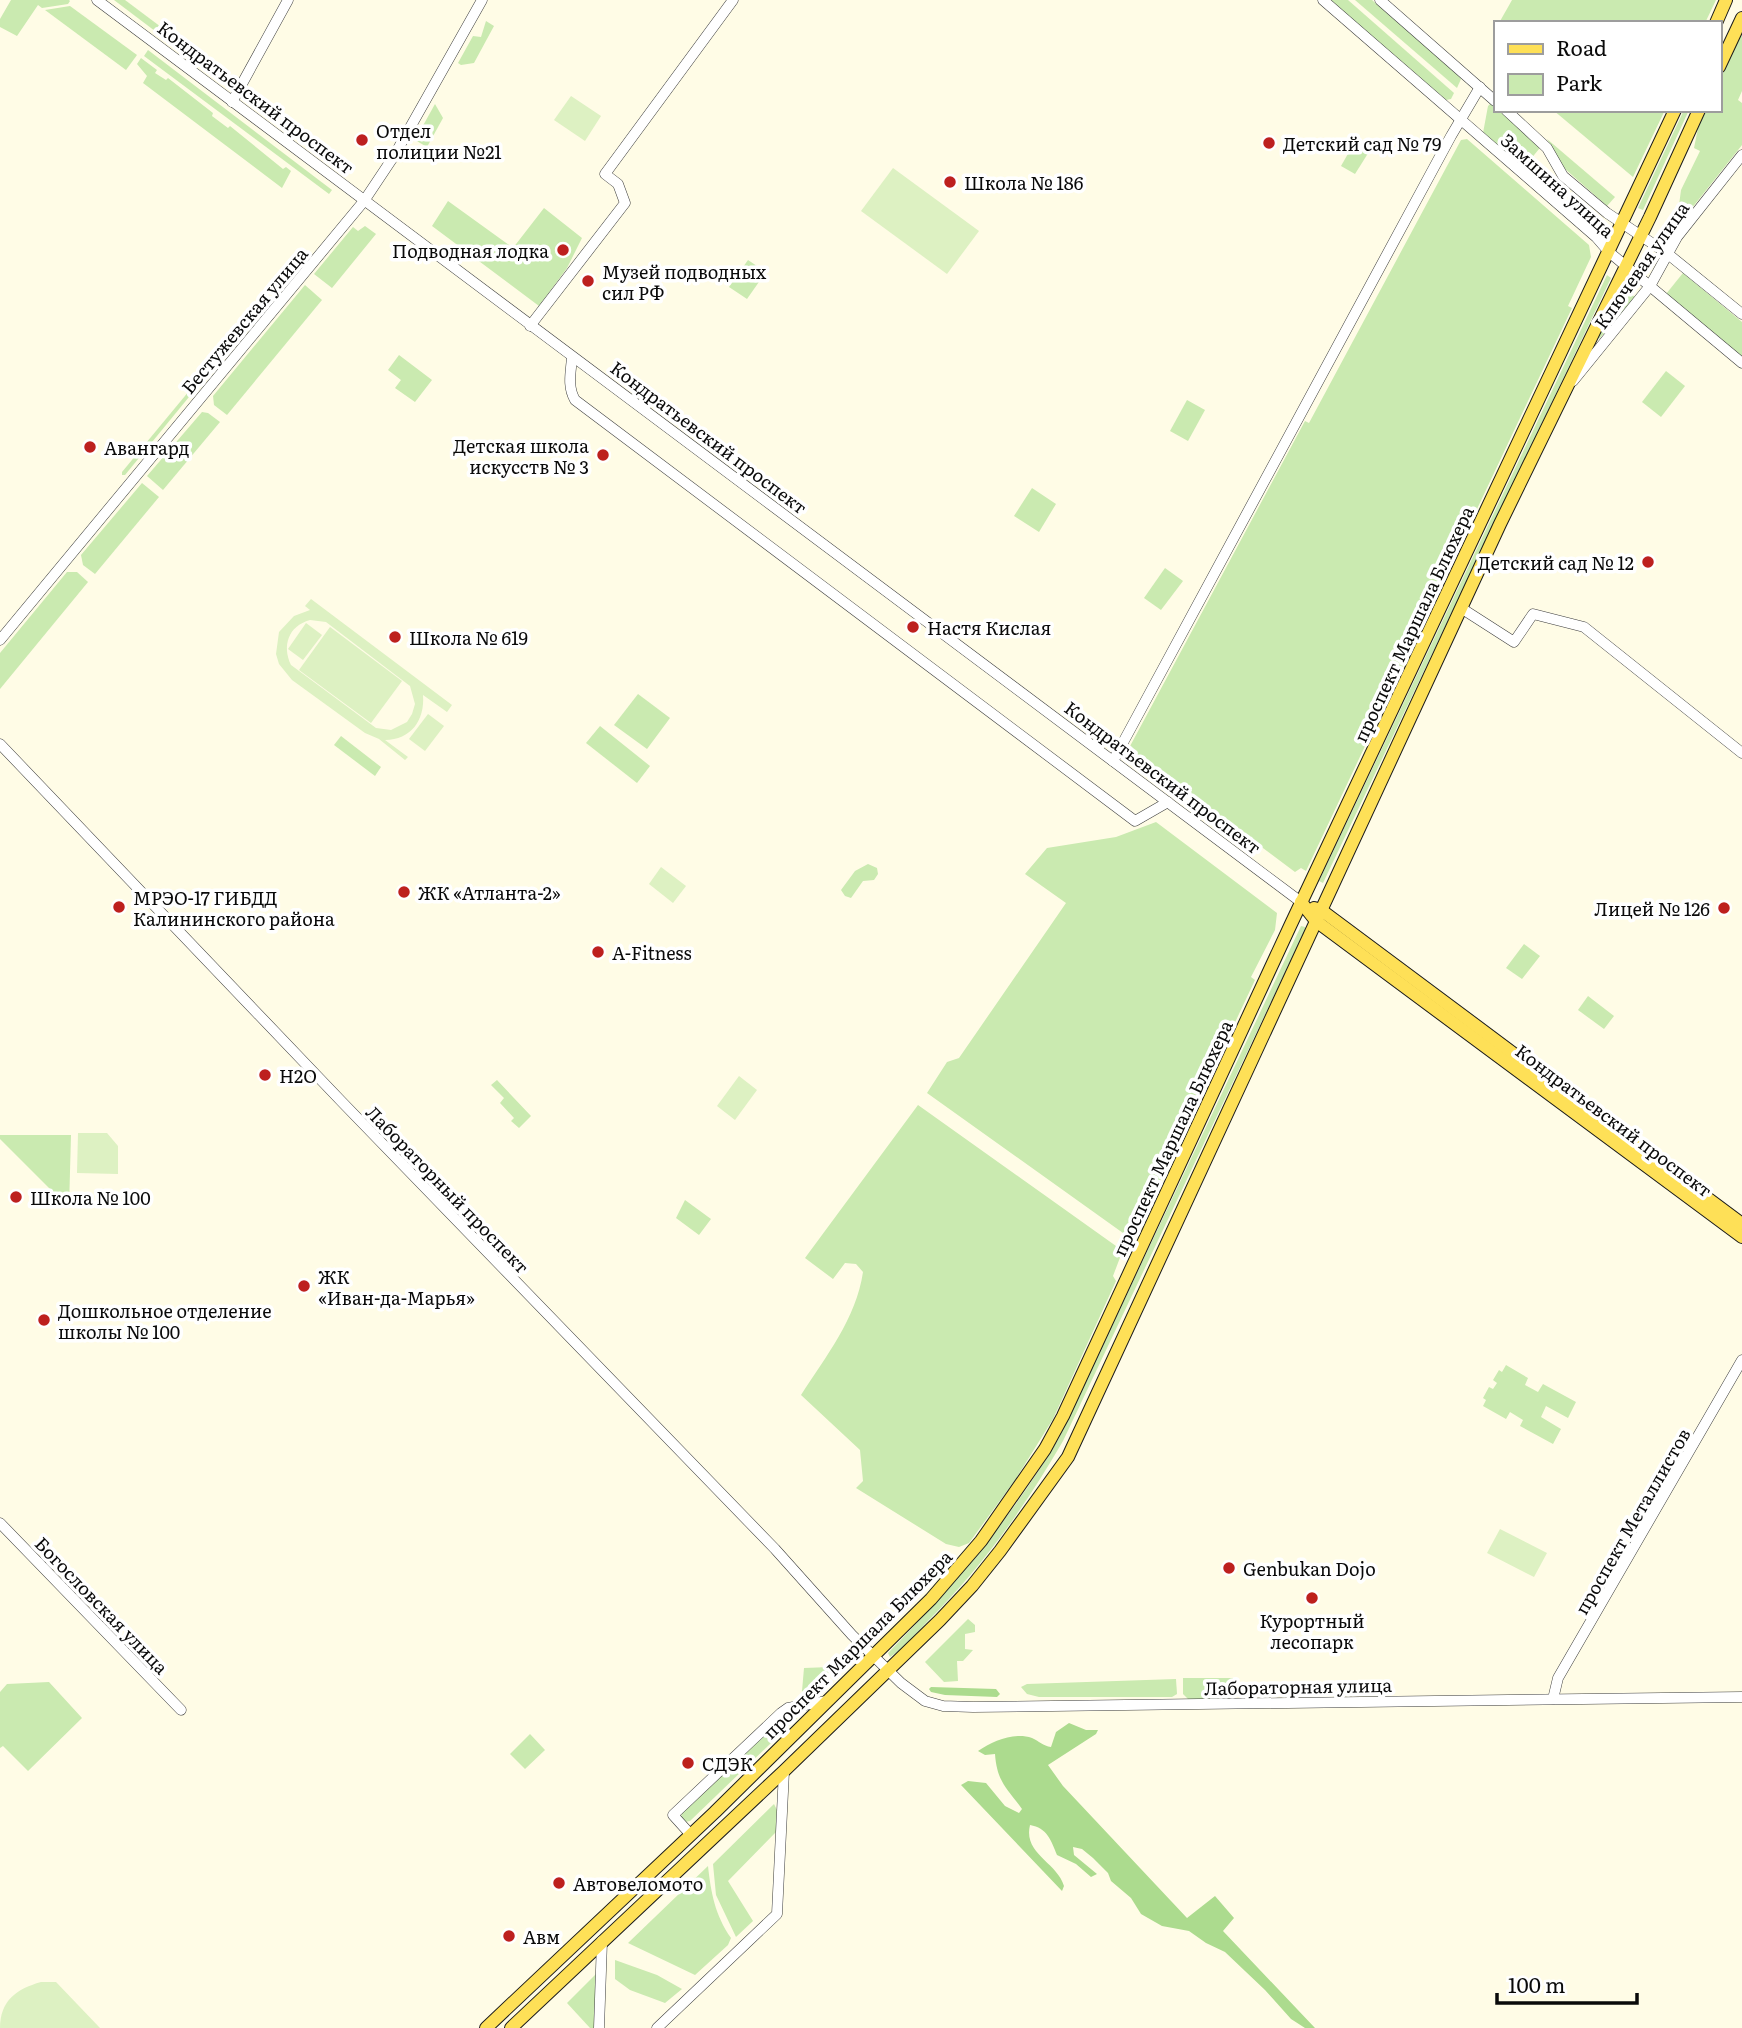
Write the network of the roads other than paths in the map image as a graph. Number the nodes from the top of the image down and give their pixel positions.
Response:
1 (97, 0) edge
2 (288, 0) edge
3 (482, 0) edge
4 (733, 0) edge
5 (1323, 0) edge
6 (1380, 0) edge
7 (1726, 0) edge
8 (1742, 18) edge
9 (1717, 21) edge
10 (1721, 63) edge
11 (1480, 87) junction
12 (1494, 100) edge
13 (232, 102) junction
14 (1508, 112) edge
15 (1674, 112) edge
16 (1698, 112) edge
17 (1460, 119) junction
18 (1742, 155) edge
19 (364, 201) junction
20 (1622, 223) junction
21 (1642, 234) junction
22 (1609, 251) junction
23 (1668, 254) junction
24 (1626, 266) junction
25 (1650, 286) junction
26 (1742, 314) edge
27 (530, 326) junction
28 (572, 357) junction
29 (1742, 363) edge
30 (1563, 393) junction
31 (1461, 608) junction
32 (0, 640) edge
33 (0, 744) edge
34 (1742, 753) edge
35 (1113, 761) junction
36 (1168, 802) junction
37 (1301, 902) junction
38 (1319, 916) junction
39 (1742, 1224) edge
40 (1742, 1237) edge
41 (1742, 1360) edge
42 (0, 1523) edge
43 (873, 1656) junction
44 (888, 1670) junction
45 (1742, 1697) edge
46 (1553, 1699) junction
47 (827, 1701) junction
48 (181, 1710) dead end
49 (784, 1771) junction
50 (693, 1833) junction
51 (707, 1844) junction
52 (603, 1941) junction
53 (488, 2027) edge
54 (511, 2028) edge
55 (598, 2028) edge
56 (657, 2028) edge

1 - 13 street, Кондратьевский проспект
2 - 13 street
3 - 19 street, Бестужевская улица
4 - 27 street
5 - 17 street, Замшина улица
6 - 11 street
7 - 9 main road
8 - 10 main road
11 - 12 street
11 - 17 street
13 - 19 street, Кондратьевский проспект
14 - 20 street, Замшина улица
15 - 20 main road, проспект Маршала Блюхера
16 - 21 main road, проспект Маршала Блюхера
17 - 22 street, Замшина улица
17 - 35 street
18 - 23 street, Ключевая улица
19 - 27 street, Кондратьевский проспект
19 - 32 street, Бестужевская улица
20 - 21 street, Замшина улица
20 - 22 main road, проспект Маршала Блюхера
21 - 23 street, Замшина улица
21 - 24 main road, проспект Маршала Блюхера
22 - 24 street, Замшина улица
22 - 37 main road, проспект Маршала Блюхера
23 - 25 street, Ключевая улица
23 - 26 street, Замшина улица
24 - 25 street, Замшина улица
24 - 30 main road, проспект Маршала Блюхера
25 - 29 street, Замшина улица
25 - 30 street, Ключевая улица
27 - 28 street, Кондратьевский проспект
28 - 35 street, Кондратьевский проспект
28 - 36 street
30 - 31 main road, проспект Маршала Блюхера
31 - 34 street
31 - 38 main road, проспект Маршала Блюхера
33 - 43 street, Лабораторный проспект
35 - 36 street, Кондратьевский проспект
36 - 37 street, Кондратьевский проспект
37 - 38 main road, Кондратьевский проспект
37 - 43 main road, проспект Маршала Блюхера
38 - 39 main road, Кондратьевский проспект
38 - 40 main road, Кондратьевский проспект
38 - 44 main road, проспект Маршала Блюхера
41 - 46 street, проспект Металлистов
42 - 48 street, Богословская улица
43 - 44 street, Лабораторная улица
43 - 47 main road, проспект Маршала Блюхера
44 - 46 street, Лабораторная улица
44 - 49 main road, проспект Маршала Блюхера
45 - 46 street, Лабораторная улица
47 - 50 main road, проспект Маршала Блюхера
47 - 50 street
49 - 51 main road, проспект Маршала Блюхера
49 - 56 street
50 - 51 main road
50 - 53 main road, проспект Маршала Блюхера
51 - 52 main road, проспект Маршала Блюхера
52 - 54 main road, проспект Маршала Блюхера
52 - 55 street

